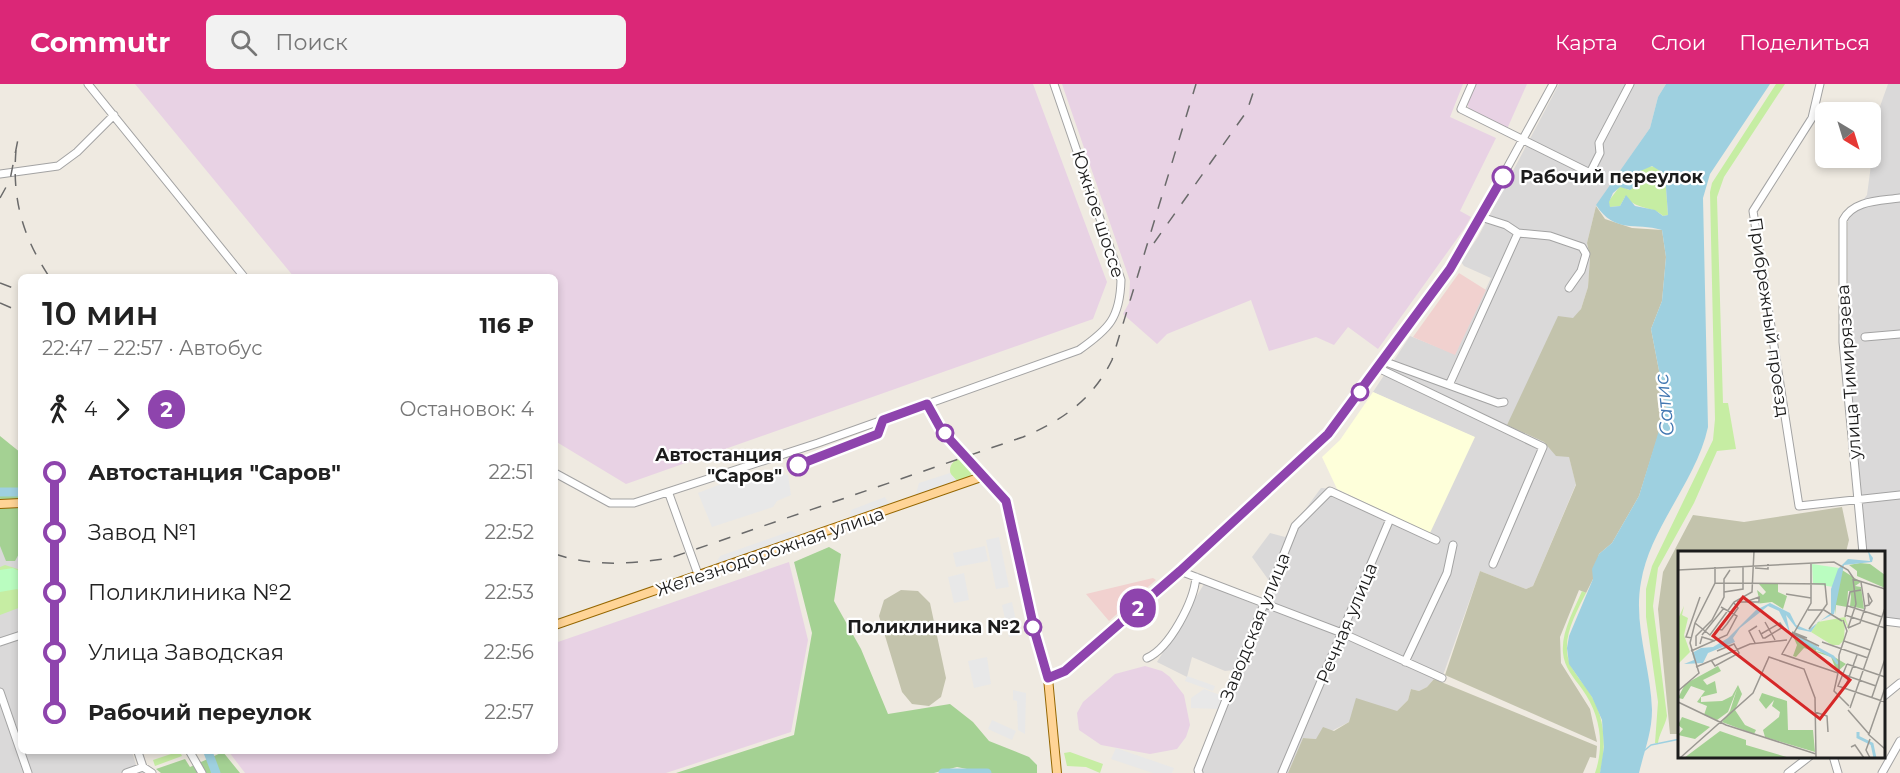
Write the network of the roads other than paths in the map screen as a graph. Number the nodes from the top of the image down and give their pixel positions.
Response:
1 (88, 84) edge
2 (1054, 84) edge
3 (1472, 84) edge
4 (1553, 84) edge
5 (1630, 84) edge
6 (1820, 84) edge
7 (114, 115) junction
8 (1522, 141) junction
9 (0, 174) edge
10 (1900, 198) edge
11 (1481, 217) junction
12 (1518, 233) junction
13 (242, 274) edge
14 (1569, 288) dead end
15 (1900, 334) edge
16 (1865, 337) dead end
17 (1383, 361) junction
18 (1378, 368) junction
19 (1450, 384) junction
20 (1504, 402) dead end
21 (927, 404) junction
22 (558, 475) edge
23 (984, 476) junction
24 (669, 494) junction
25 (1900, 495) edge
26 (1859, 499) junction
27 (18, 503) edge
28 (0, 504) edge
29 (1390, 519) junction
30 (1436, 540) dead end
31 (1453, 545) dead end
32 (1863, 551) edge
33 (1493, 564) dead end
34 (1180, 571) junction
35 (699, 577) junction
36 (1196, 577) junction
37 (1265, 604) junction
38 (1885, 621) edge
39 (558, 623) edge
40 (1900, 623) edge
41 (1342, 633) junction
42 (18, 636) edge
43 (0, 642) edge
44 (1147, 658) dead end
45 (1405, 662) junction
46 (1048, 678) junction
47 (1442, 678) dead end
48 (1900, 683) edge
49 (0, 692) edge
50 (1885, 695) edge
51 (1900, 741) edge
52 (18, 744) edge
53 (21, 754) edge
54 (139, 754) edge
55 (191, 754) edge
56 (1807, 758) edge
57 (1834, 758) edge
58 (143, 767) junction
59 (28, 773) edge
60 (126, 773) edge
61 (152, 773) edge
62 (202, 773) edge
63 (1057, 773) edge
64 (1199, 773) edge
65 (1282, 773) edge
66 (1788, 773) edge
67 (1838, 773) edge
68 (1882, 773) edge

1 - 7 street
2 - 21 street, Южное шоссе
3 - 8 street
4 - 8 street
5 - 8 street
6 - 26 street, Прибрежный проезд
7 - 9 street
7 - 13 street
8 - 11 street
10 - 26 street, улица Тимирязева
11 - 12 street
11 - 17 street
12 - 14 street
12 - 19 street
15 - 16 street
17 - 18 street
17 - 19 street
18 - 33 street
18 - 34 street
19 - 20 street
21 - 23 street
21 - 24 street, Южное шоссе
22 - 24 street, Южное шоссе
23 - 35 main road, Железнодорожная улица
23 - 46 main road
24 - 35 street
25 - 26 street
26 - 32 street, улица Тимирязева
27 - 28 main road
29 - 30 street
29 - 37 street, Заводская улица
29 - 41 street, Речная улица
31 - 45 street
34 - 36 street
34 - 46 street
35 - 39 main road, Железнодорожная улица
36 - 37 street
36 - 44 street
37 - 41 street
37 - 64 street, Заводская улица
38 - 40 street
41 - 45 street
41 - 65 street, Речная улица
42 - 43 street
45 - 47 street
46 - 63 main road
48 - 50 street
49 - 52 street
51 - 68 street
53 - 59 street
54 - 58 street
55 - 62 street
56 - 66 street
57 - 67 street
58 - 60 street
58 - 61 street

